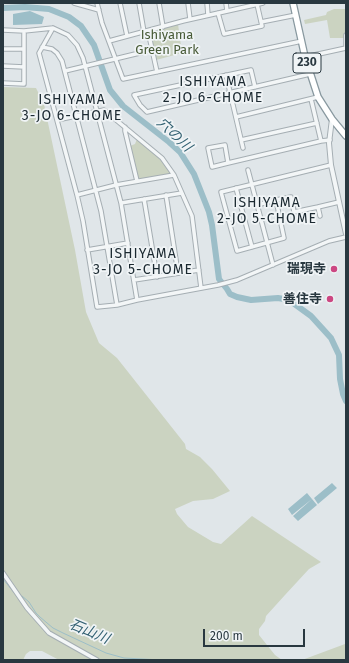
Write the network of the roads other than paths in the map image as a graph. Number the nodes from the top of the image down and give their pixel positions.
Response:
1 (74, 3) edge
2 (97, 3) edge
3 (120, 3) edge
4 (139, 3) edge
5 (159, 3) edge
6 (188, 3) edge
7 (207, 3) edge
8 (226, 3) edge
9 (241, 3) edge
10 (263, 3) edge
11 (294, 3) edge
12 (257, 4) junction
13 (242, 8) junction
14 (99, 10) junction
15 (227, 11) junction
16 (218, 13) junction
17 (296, 14) junction
18 (208, 15) junction
19 (190, 19) junction
20 (261, 22) junction
21 (163, 27) junction
22 (53, 28) junction
23 (3, 30) edge
24 (24, 31) junction
25 (146, 31) junction
26 (346, 35) edge
27 (127, 36) junction
28 (108, 41) junction
29 (302, 41) junction
30 (42, 46) junction
31 (346, 48) edge
32 (3, 49) edge
33 (24, 49) junction
34 (152, 50) junction
35 (306, 57) junction
36 (115, 58) junction
37 (3, 66) edge
38 (85, 66) junction
39 (24, 67) junction
40 (65, 71) junction
41 (157, 72) junction
42 (310, 74) junction
43 (226, 76) junction
44 (3, 83) edge
45 (255, 87) junction
46 (230, 93) junction
47 (318, 97) junction
48 (311, 99) junction
49 (97, 110) junction
50 (76, 115) junction
51 (236, 117) junction
52 (332, 119) junction
53 (57, 120) junction
54 (317, 123) junction
55 (125, 127) junction
56 (346, 136) edge
57 (241, 140) junction
58 (330, 140) junction
59 (321, 141) junction
60 (243, 148) dead end
61 (228, 163) junction
62 (331, 165) junction
63 (248, 170) dead end
64 (174, 175) junction
65 (137, 181) junction
66 (116, 185) junction
67 (252, 185) junction
68 (236, 188) junction
69 (96, 190) junction
70 (182, 193) junction
71 (77, 195) junction
72 (166, 195) junction
73 (144, 199) junction
74 (276, 200) junction
75 (339, 202) junction
76 (121, 203) junction
77 (257, 205) junction
78 (318, 207) junction
79 (320, 216) dead end
80 (345, 222) edge
81 (346, 236) edge
82 (267, 243) junction
83 (128, 244) junction
84 (107, 247) junction
85 (252, 247) junction
86 (88, 250) junction
87 (273, 265) junction
88 (199, 270) junction
89 (178, 273) junction
90 (157, 277) junction
91 (134, 280) junction
92 (201, 288) junction
93 (137, 300) junction
94 (117, 305) junction
95 (3, 573) edge
96 (97, 660) edge

1 - 14 street
2 - 14 street
3 - 27 street
4 - 25 street
5 - 21 street
6 - 19 street
7 - 18 street
8 - 15 street
9 - 13 street
10 - 12 street
11 - 17 highway, 230
12 - 13 street
12 - 20 street
13 - 15 street
14 - 28 street
15 - 16 street
16 - 18 street
16 - 20 street
17 - 20 street
17 - 29 highway, 230
18 - 19 street
19 - 21 street
21 - 25 street
22 - 24 street
22 - 30 street
22 - 38 street
23 - 24 street
24 - 33 street
25 - 27 street
25 - 34 street
26 - 31 street
27 - 28 street
28 - 36 street
29 - 35 highway, 230
29 - 41 street
30 - 40 street
30 - 53 street
31 - 35 street
32 - 33 street
33 - 39 street
34 - 36 street
34 - 41 street
35 - 42 highway, 230
36 - 38 street
36 - 41 street
37 - 39 street
38 - 40 street
38 - 49 street
39 - 44 street
40 - 50 street
42 - 45 street
42 - 47 highway, 230
43 - 45 street
43 - 46 street
43 - 46 street
45 - 46 street
46 - 51 street
47 - 48 street
47 - 52 highway, 230
48 - 51 street
48 - 54 street
49 - 50 street
49 - 55 street
49 - 66 street
50 - 53 street
50 - 69 street
51 - 57 street
52 - 56 highway, 230
52 - 58 street
53 - 71 street
54 - 57 street
54 - 59 street
55 - 64 street
55 - 65 street
57 - 60 street
58 - 59 street
58 - 62 street
59 - 61 street
61 - 61 street
62 - 67 street
62 - 75 street
63 - 67 street
64 - 65 street
64 - 70 street
65 - 66 street
66 - 69 street
66 - 76 street
67 - 68 street
67 - 77 street
68 - 85 street
68 - 85 street
69 - 71 street
69 - 84 street
70 - 72 street
70 - 88 street
71 - 86 street
72 - 73 street
72 - 89 street
73 - 76 street
73 - 90 street
74 - 77 street
74 - 78 street
74 - 82 street
75 - 78 street
75 - 80 street
76 - 83 street
77 - 82 street
78 - 79 street
80 - 81 street
81 - 87 street
82 - 85 street
82 - 87 street
83 - 84 street
83 - 91 street
84 - 86 street
84 - 94 street
86 - 94 street
87 - 92 street
88 - 89 street
88 - 92 street
89 - 90 street
90 - 91 street
91 - 93 street
92 - 93 street
93 - 94 street
95 - 96 street

